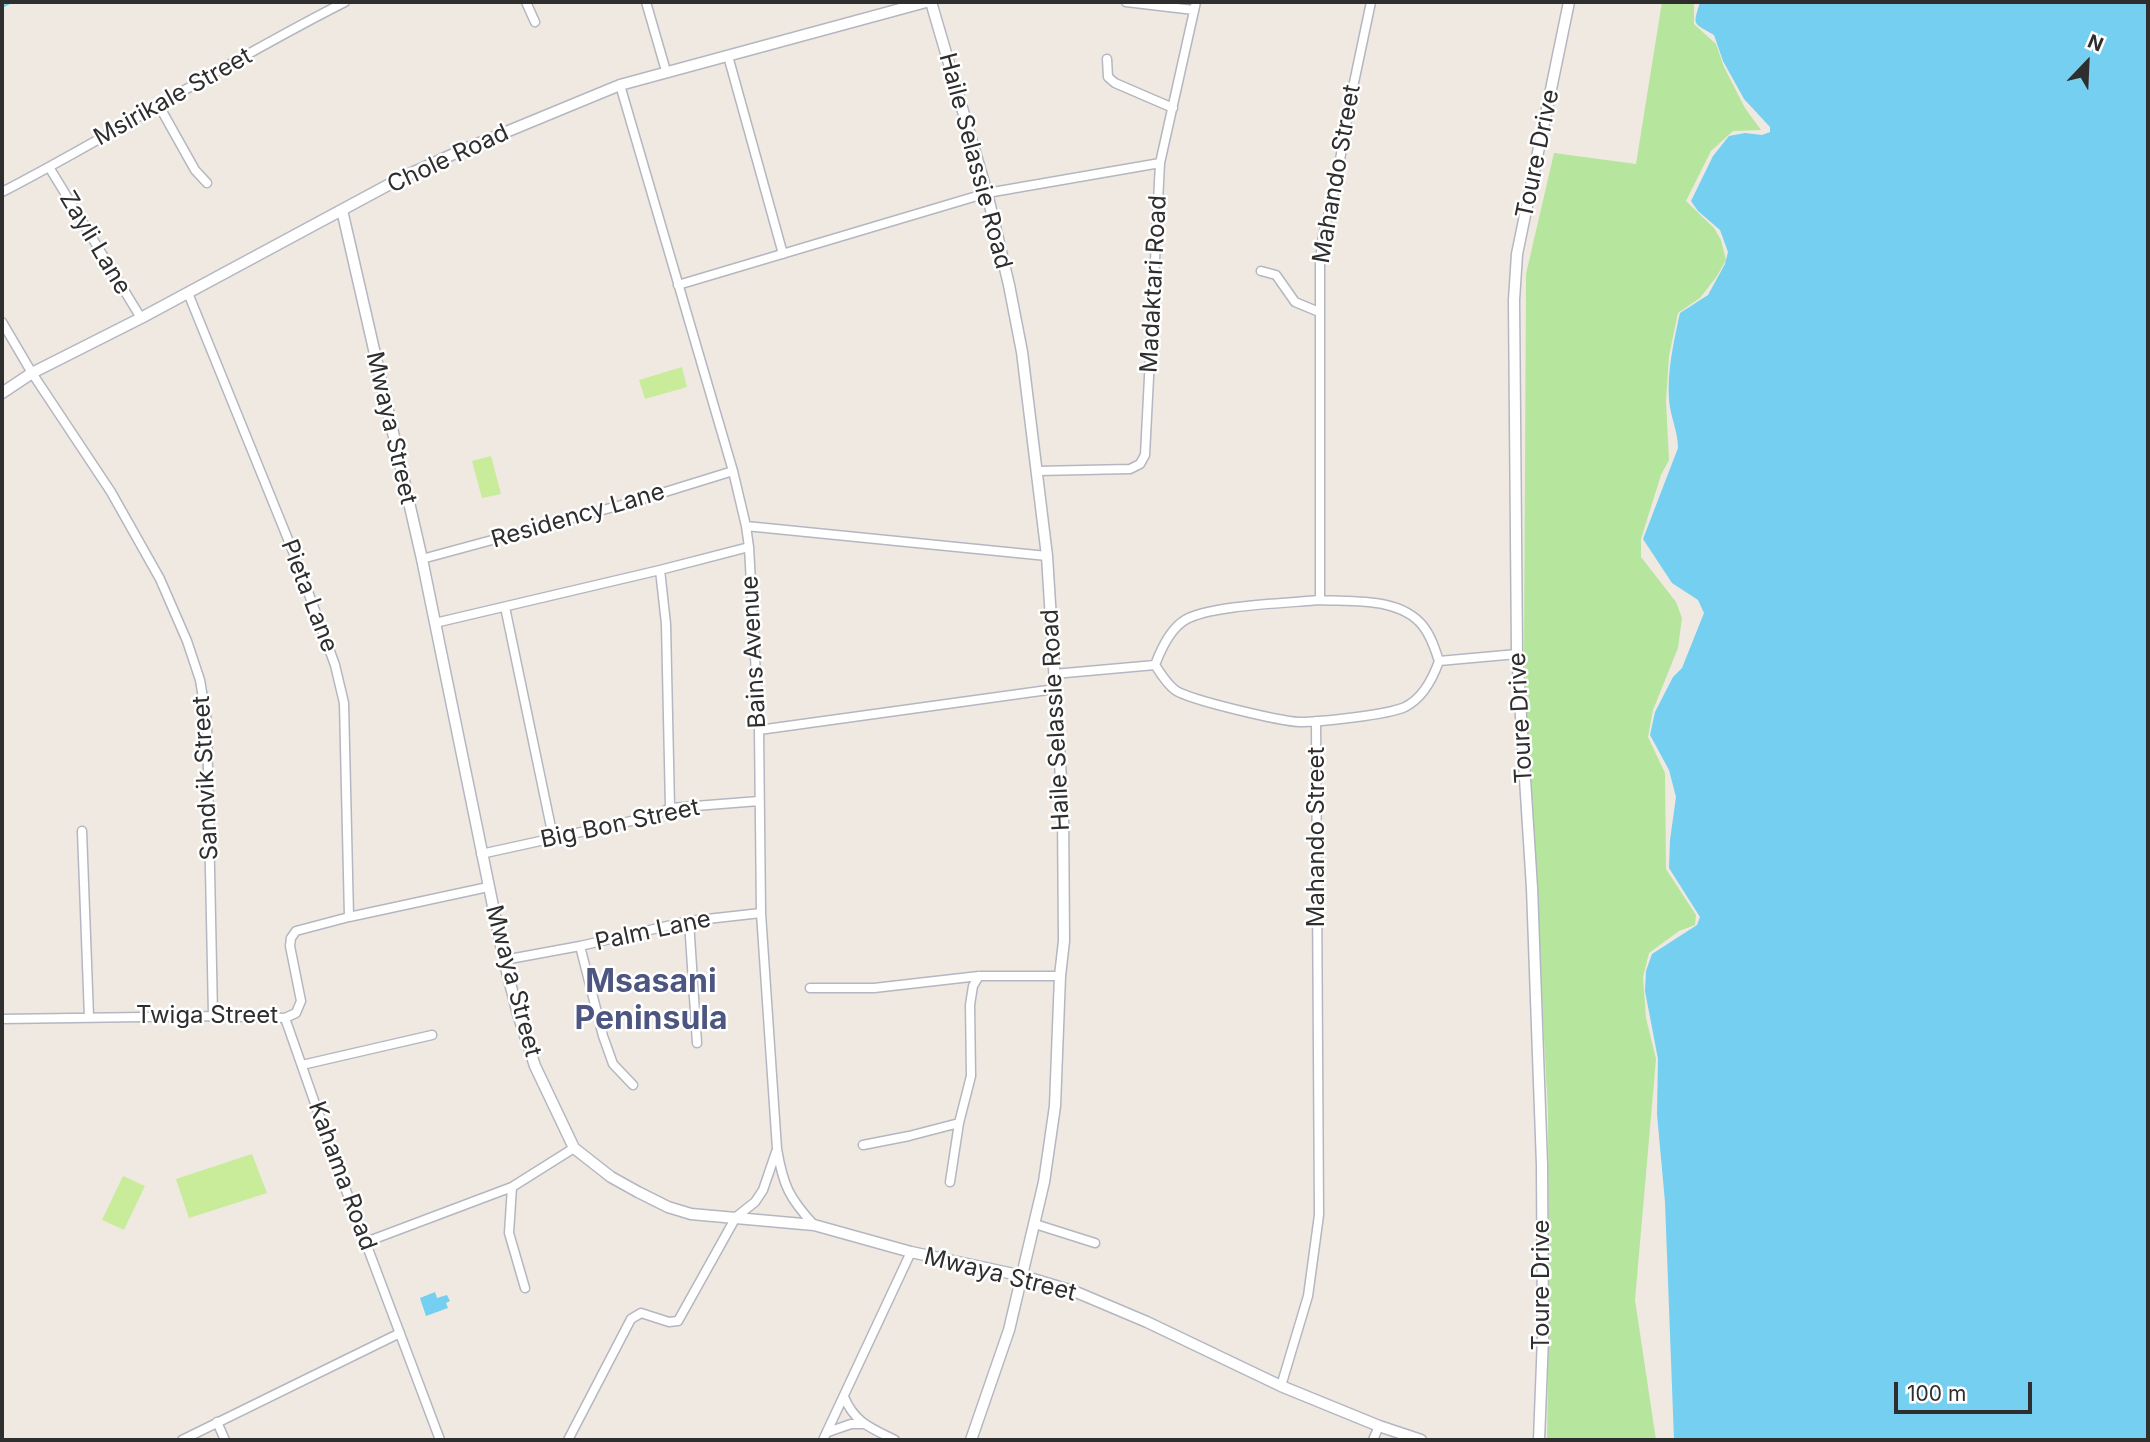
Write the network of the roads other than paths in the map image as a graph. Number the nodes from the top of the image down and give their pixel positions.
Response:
1 (345, 2) edge
2 (526, 2) edge
3 (646, 2) edge
4 (929, 2) edge
5 (1126, 2) edge
6 (1371, 2) edge
7 (1569, 2) edge
8 (1195, 6) edge
9 (535, 22) dead end
10 (728, 56) junction
11 (1107, 59) dead end
12 (666, 71) junction
13 (620, 85) junction
14 (158, 104) junction
15 (1172, 108) junction
16 (1160, 163) junction
17 (49, 167) junction
18 (207, 183) dead end
19 (2, 192) edge
20 (987, 193) junction
21 (342, 210) junction
22 (783, 254) junction
23 (1261, 271) dead end
24 (678, 285) junction
25 (188, 293) junction
26 (1319, 312) junction
27 (141, 318) junction
28 (2, 322) edge
29 (32, 373) junction
30 (2, 393) edge
31 (733, 471) junction
32 (1037, 471) junction
33 (746, 526) junction
34 (749, 547) junction
35 (1047, 556) junction
36 (422, 559) junction
37 (660, 570) junction
38 (1320, 600) junction
39 (505, 607) junction
40 (435, 623) junction
41 (1517, 654) junction
42 (1439, 661) junction
43 (1155, 665) junction
44 (1054, 674) junction
45 (1055, 689) junction
46 (1316, 721) junction
47 (759, 730) junction
48 (759, 801) junction
49 (670, 808) junction
50 (82, 831) dead end
51 (553, 837) junction
52 (481, 854) junction
53 (488, 887) junction
54 (761, 913) junction
55 (349, 918) junction
56 (689, 921) junction
57 (580, 946) junction
58 (504, 960) junction
59 (979, 976) junction
60 (1060, 976) junction
61 (810, 988) dead end
62 (214, 1016) junction
63 (89, 1017) junction
64 (285, 1018) junction
65 (2, 1019) edge
66 (432, 1035) dead end
67 (697, 1043) dead end
68 (302, 1065) junction
69 (633, 1085) dead end
70 (959, 1123) junction
71 (863, 1145) dead end
72 (574, 1148) junction
73 (777, 1149) junction
74 (950, 1182) dead end
75 (512, 1187) junction
76 (736, 1217) junction
77 (1035, 1224) junction
78 (814, 1225) junction
79 (366, 1242) junction
80 (1095, 1243) dead end
81 (911, 1252) junction
82 (1023, 1276) junction
83 (526, 1288) dead end
84 (400, 1333) junction
85 (1281, 1386) junction
86 (844, 1397) junction
87 (218, 1422) junction
88 (863, 1424) junction
89 (1379, 1426) junction
90 (826, 1436) edge
91 (182, 1440) edge
92 (225, 1440) edge
93 (440, 1440) edge
94 (568, 1440) edge
95 (895, 1440) edge
96 (971, 1440) edge
97 (1373, 1440) edge
98 (1422, 1440) edge
99 (1539, 1440) edge

1 - 14 street, Msirikale Street
2 - 9 street
3 - 12 street
4 - 10 street, Chole Road
4 - 20 street, Haile Selassie Road
5 - 8 street
6 - 26 street, Mahando Street
7 - 41 street, Toure Drive
8 - 15 street, Madaktari Road
10 - 12 street, Chole Road
10 - 22 street
11 - 15 street
12 - 13 street, Chole Road
13 - 21 street, Chole Road
13 - 24 street, Bains Avenue
14 - 17 street, Msirikale Street
14 - 18 street
15 - 16 street, Madaktari Road
16 - 20 street
16 - 32 street, Madaktari Road
17 - 19 street, Msirikale Street
17 - 27 street, Zayli Lane
20 - 22 street
20 - 32 street, Haile Selassie Road
21 - 25 street, Chole Road
21 - 36 street, Mwaya Street
22 - 24 street
23 - 26 street
24 - 31 street, Bains Avenue
25 - 27 street, Chole Road
25 - 55 street, Pieta Lane
26 - 38 street, Mahando Street
27 - 29 street, Chole Road
28 - 29 street, Sandvik Street
29 - 30 street, Chole Road
29 - 62 street, Sandvik Street
31 - 33 street, Bains Avenue
31 - 36 street, Residency Lane
32 - 35 street, Haile Selassie Road
33 - 34 street, Bains Avenue
33 - 35 street
34 - 37 street
34 - 47 street, Bains Avenue
35 - 44 street, Haile Selassie Road
36 - 40 street, Mwaya Street
37 - 39 street
37 - 49 street
38 - 42 street
38 - 43 street
39 - 40 street
39 - 51 street
40 - 52 street, Mwaya Street
41 - 42 street
41 - 99 street, Toure Drive
42 - 46 street, Mahando Street
43 - 44 street
43 - 46 street
44 - 45 street, Haile Selassie Road
45 - 47 street
45 - 60 street, Haile Selassie Road
46 - 85 street, Mahando Street
47 - 48 street, Bains Avenue
48 - 49 street, Big Bon Street
48 - 54 street, Bains Avenue
49 - 51 street, Big Bon Street
50 - 63 street
51 - 52 street, Big Bon Street
52 - 53 street, Mwaya Street
53 - 55 street, Twiga Street
53 - 58 street, Mwaya Street
54 - 56 street, Palm Lane
54 - 73 street, Bains Avenue
55 - 64 street, Twiga Street
56 - 57 street, Palm Lane
56 - 67 street
57 - 58 street, Palm Lane
57 - 69 street
58 - 72 street, Mwaya Street
59 - 60 street
59 - 61 street
59 - 70 street
60 - 77 street, Haile Selassie Road
62 - 63 street, Twiga Street
62 - 64 street, Twiga Street
63 - 65 street, Twiga Street
64 - 68 street, Kahama Road
66 - 68 street
68 - 79 street, Kahama Road
70 - 71 street
70 - 74 street
72 - 75 street
72 - 76 street, Mwaya Street
73 - 76 street
73 - 78 street, Bains Avenue
75 - 79 street
75 - 83 street
76 - 78 street, Mwaya Street
76 - 94 street
77 - 80 street
77 - 82 street, Haile Selassie Road
78 - 81 street, Mwaya Street
79 - 84 street, Kahama Road
81 - 82 street, Mwaya Street
81 - 86 street
82 - 85 street, Mwaya Street
82 - 96 street, Haile Selassie Road
84 - 87 street
84 - 93 street, Kahama Road
85 - 89 street, Mwaya Street
86 - 88 street
86 - 90 street
87 - 91 street
87 - 92 street
88 - 90 street
88 - 95 street
89 - 97 street
89 - 98 street, Mwaya Street

